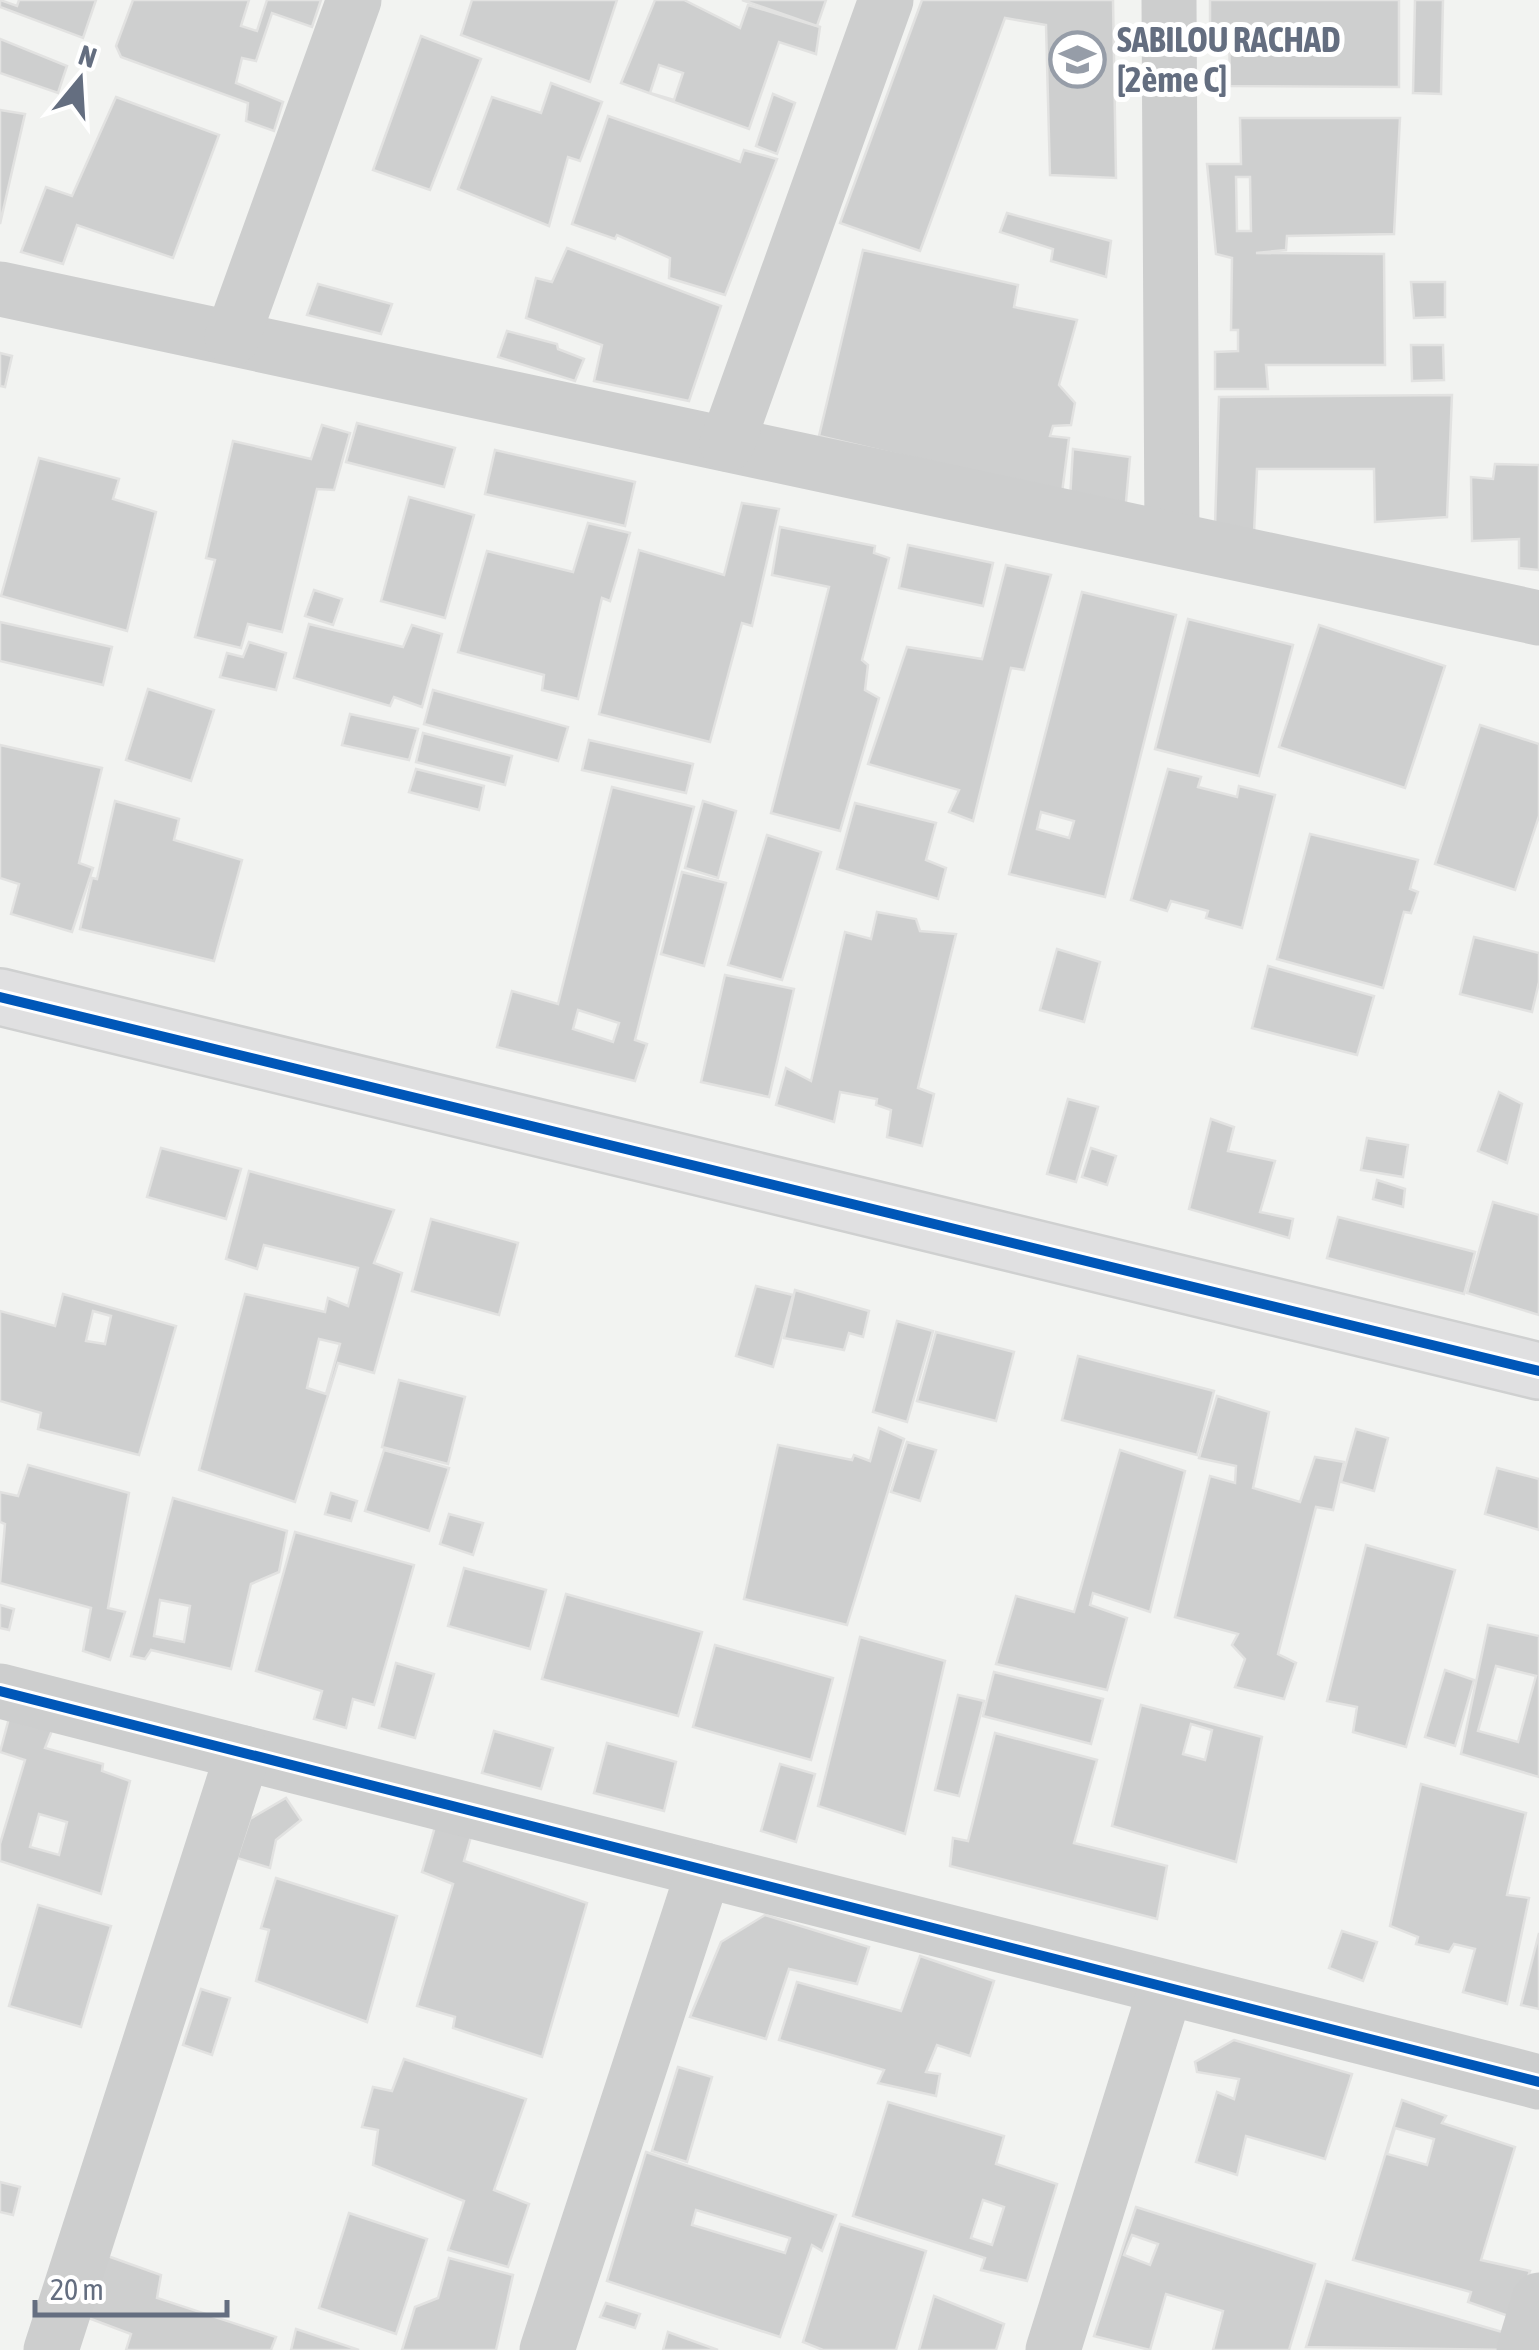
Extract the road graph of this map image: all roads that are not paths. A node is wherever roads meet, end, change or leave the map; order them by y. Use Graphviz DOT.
graph roads {
  1 [pos="354,0"];
  2 [pos="886,0"];
  3 [pos="1169,0"];
  4 [pos="0,289"];
  5 [pos="232,338"];
  6 [pos="727,444"];
  7 [pos="1172,539"];
  8 [pos="1539,618"];
  9 [pos="0,997"];
  10 [pos="1539,1372"];
  11 [pos="0,1691"];
  12 [pos="244,1753"];
  13 [pos="704,1870"];
  14 [pos="1166,1988"];
  15 [pos="1539,2082"];
  16 [pos="1539,2300"];
  17 [pos="51,2350"];
  18 [pos="546,2350"];
  19 [pos="1053,2350"];
  20 [pos="1524,2350"];
  1 -- 5 [label="street"];
  2 -- 6 [label="street"];
  3 -- 7 [label="street"];
  4 -- 5 [label="street"];
  5 -- 6 [label="street"];
  6 -- 7 [label="street"];
  7 -- 8 [label="street"];
  9 -- 10 [label="street"];
  11 -- 12 [label="street"];
  12 -- 13 [label="street"];
  12 -- 17 [label="street"];
  13 -- 14 [label="street"];
  13 -- 18 [label="street"];
  14 -- 15 [label="street"];
  14 -- 19 [label="street"];
  16 -- 20 [label="street"];
}
